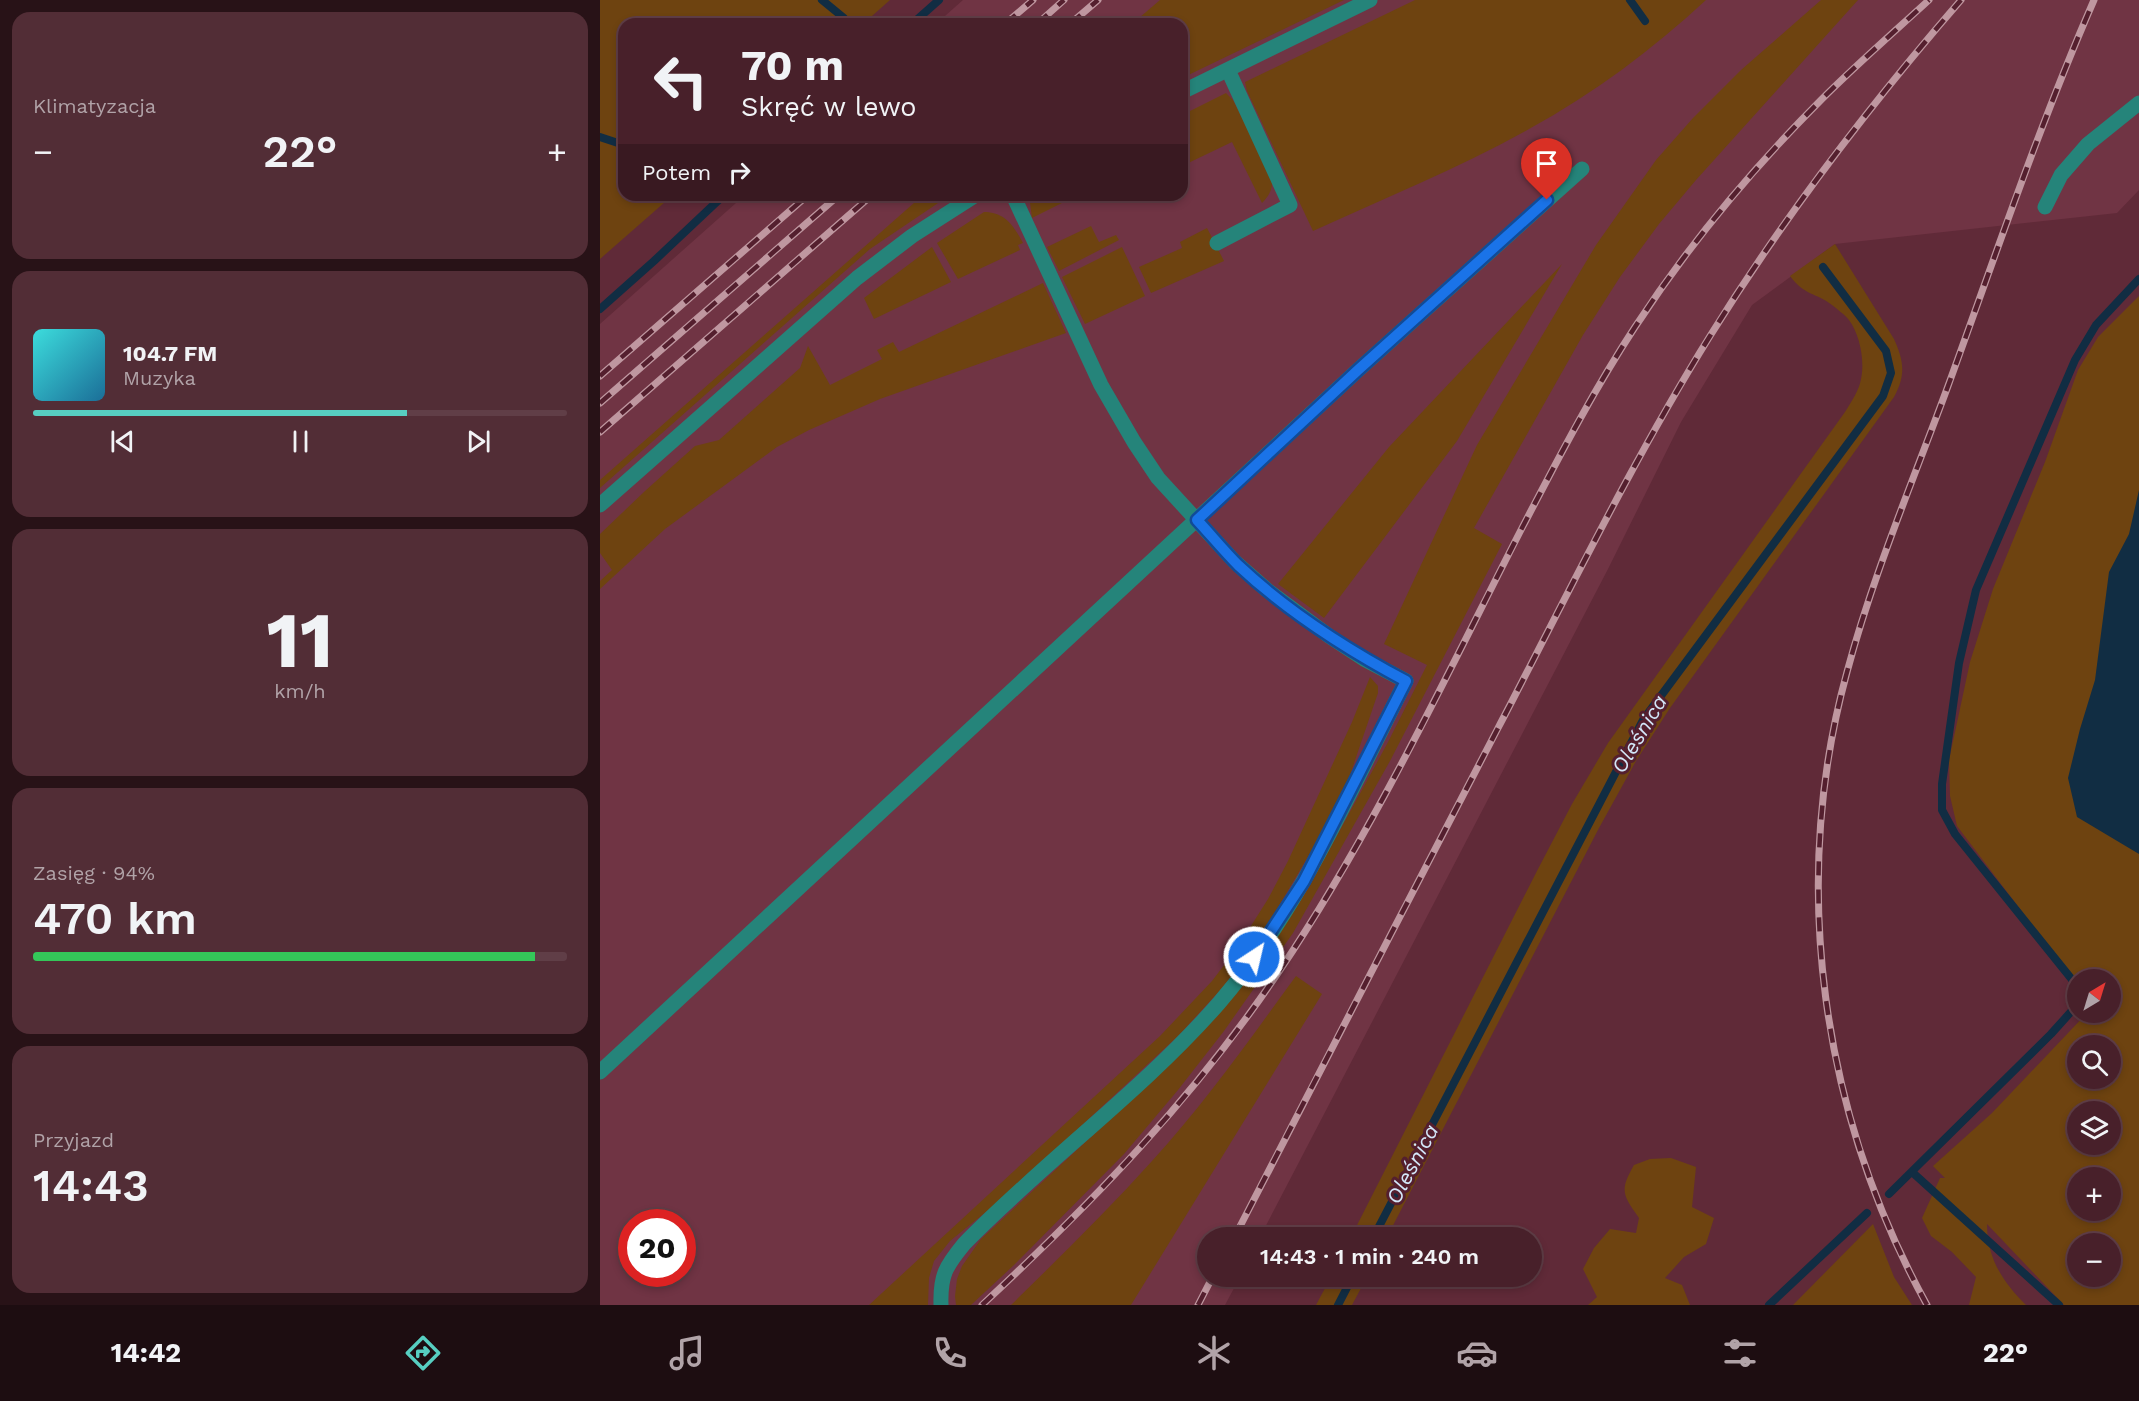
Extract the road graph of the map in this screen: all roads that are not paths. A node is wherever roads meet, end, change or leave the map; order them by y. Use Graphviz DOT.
graph roads {
  1 [pos="1370,0"];
  2 [pos="1228,70"];
  3 [pos="1188,89"];
  4 [pos="2139,103"];
  5 [pos="1582,169"];
  6 [pos="967,201"];
  7 [pos="1016,201"];
  8 [pos="2045,207"];
  9 [pos="1218,243"];
  10 [pos="600,505"];
  11 [pos="1197,520"];
  12 [pos="600,1072"];
  13 [pos="941,1305"];
  1 -- 2 [label="lane"];
  2 -- 3 [label="lane"];
  2 -- 9 [label="lane"];
  4 -- 8 [label="lane"];
  5 -- 11 [label="lane"];
  6 -- 10 [label="lane"];
  7 -- 11 [label="lane"];
  11 -- 12 [label="lane"];
  11 -- 13 [label="lane"];
}
